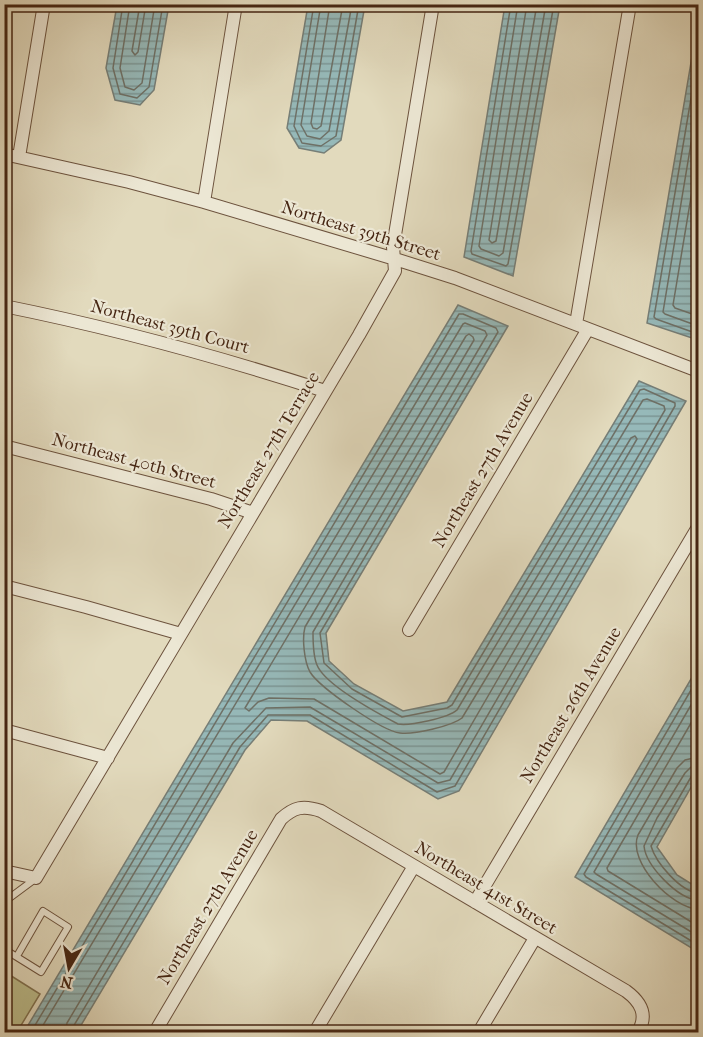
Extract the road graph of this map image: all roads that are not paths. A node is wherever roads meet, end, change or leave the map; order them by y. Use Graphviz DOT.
graph roads {
  1 [pos="44,4"];
  2 [pos="236,4"];
  3 [pos="433,4"];
  4 [pos="630,4"];
  5 [pos="4,154"];
  6 [pos="19,157"];
  7 [pos="204,202"];
  8 [pos="395,259"];
  9 [pos="4,306"];
  10 [pos="576,324"];
  11 [pos="588,329"];
  12 [pos="699,371"];
  13 [pos="325,391"];
  14 [pos="4,446"];
  15 [pos="253,513"];
  16 [pos="699,527"];
  17 [pos="4,586"];
  18 [pos="409,630"];
  19 [pos="181,634"];
  20 [pos="4,730"];
  21 [pos="108,758"];
  22 [pos="300,807"];
  23 [pos="414,866"];
  24 [pos="4,871"];
  25 [pos="36,878"];
  26 [pos="4,902"];
  27 [pos="475,902"];
  28 [pos="535,938"];
  29 [pos="4,949"];
  30 [pos="17,956"];
  31 [pos="155,1032"];
  32 [pos="315,1032"];
  33 [pos="479,1032"];
  34 [pos="638,1032"];
  1 -- 6 [label="street"];
  2 -- 7 [label="street"];
  3 -- 8 [label="street, Northeast 27th Terrace"];
  4 -- 10 [label="street"];
  5 -- 6 [label="street, Northeast 39th Street"];
  6 -- 7 [label="street, Northeast 39th Street"];
  7 -- 8 [label="street, Northeast 39th Street"];
  8 -- 10 [label="street, Northeast 39th Street"];
  8 -- 13 [label="street, Northeast 27th Terrace"];
  9 -- 13 [label="street, Northeast 39th Court"];
  10 -- 11 [label="street, Northeast 39th Street"];
  11 -- 12 [label="street, Northeast 39th Street"];
  11 -- 18 [label="street, Northeast 27th Avenue"];
  13 -- 15 [label="street, Northeast 27th Terrace"];
  14 -- 15 [label="street, Northeast 40th Street"];
  15 -- 19 [label="street, Northeast 27th Terrace"];
  16 -- 27 [label="street, Northeast 26th Avenue"];
  17 -- 19 [label="street"];
  19 -- 21 [label="street, Northeast 27th Terrace"];
  20 -- 21 [label="street"];
  21 -- 25 [label="street, Northeast 27th Terrace"];
  22 -- 23 [label="street, Northeast 41st Street"];
  22 -- 31 [label="street, Northeast 27th Avenue"];
  23 -- 27 [label="street, Northeast 41st Street"];
  23 -- 32 [label="street"];
  24 -- 25 [label="street"];
  25 -- 26 [label="lane"];
  27 -- 28 [label="street, Northeast 41st Street"];
  28 -- 33 [label="street"];
  28 -- 34 [label="street, Northeast 41st Street"];
  29 -- 30 [label="lane"];
  30 -- 30 [label="lane"];
}
